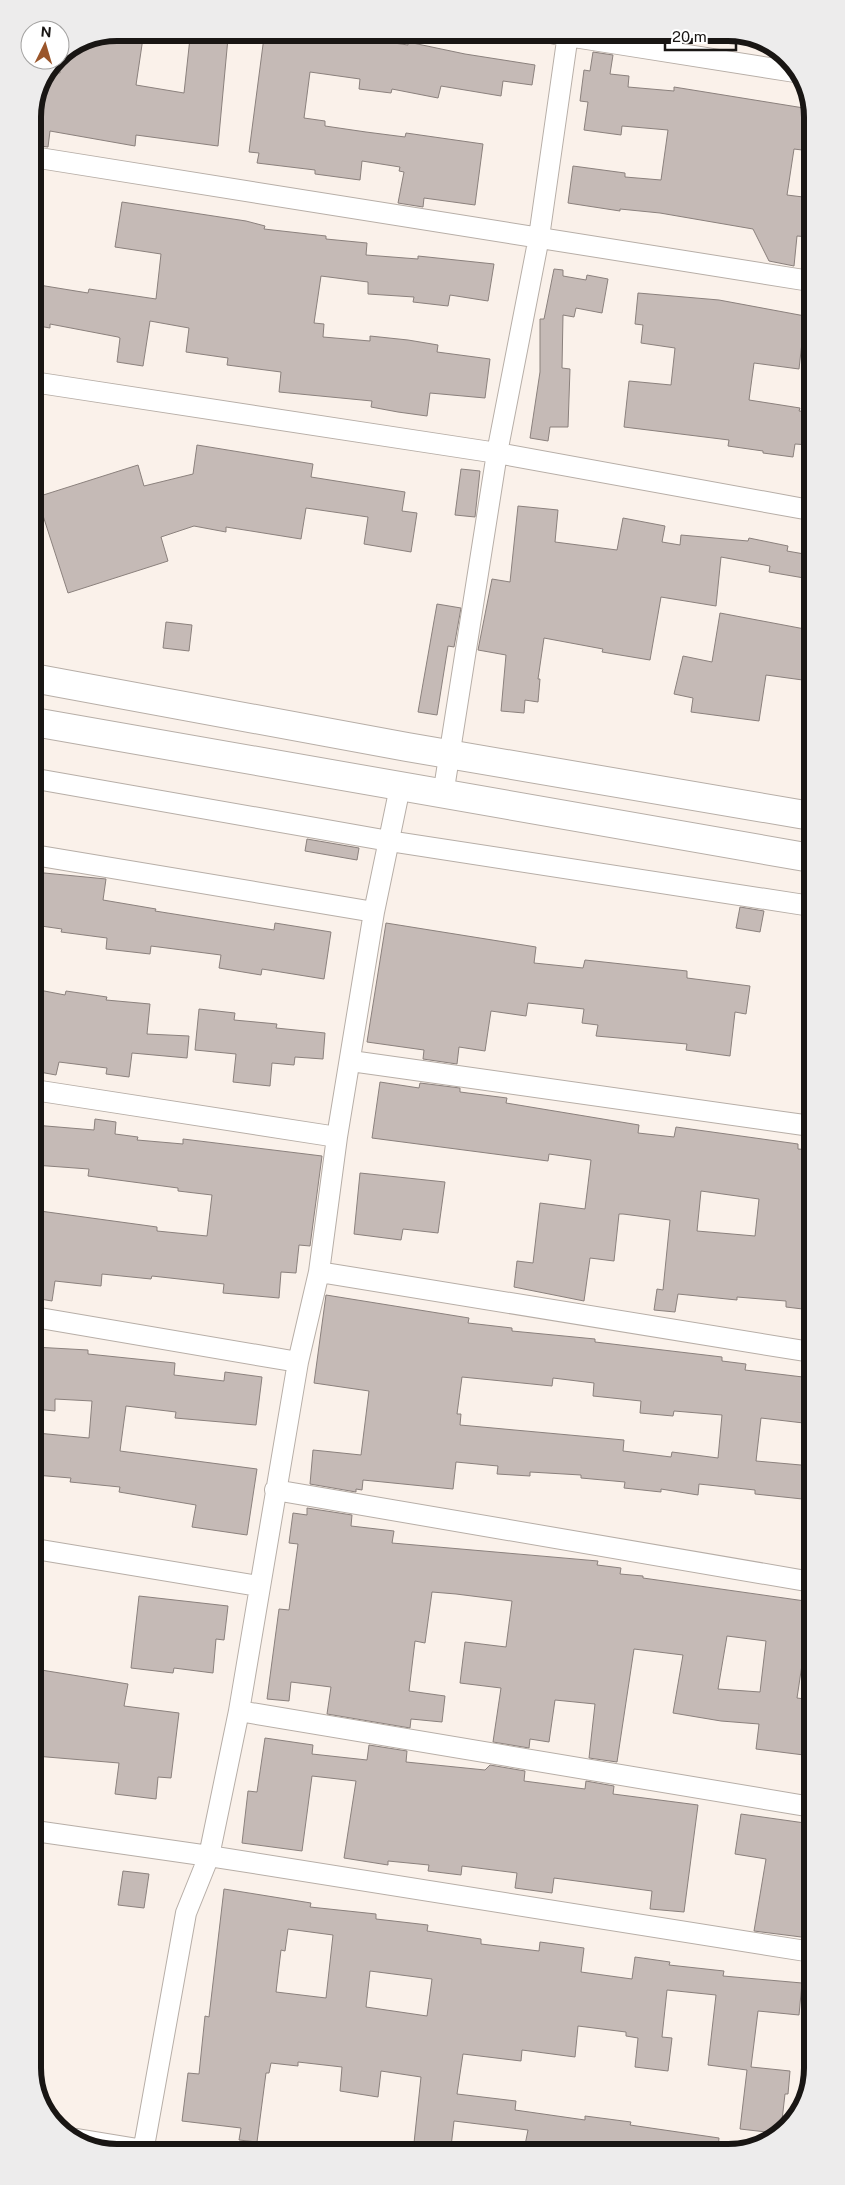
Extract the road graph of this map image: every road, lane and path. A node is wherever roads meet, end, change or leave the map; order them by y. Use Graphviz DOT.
graph roads {
  1 [pos="563,41"];
  2 [pos="601,41"];
  3 [pos="788,71"];
  4 [pos="41,158"];
  5 [pos="539,237"];
  6 [pos="804,280"];
  7 [pos="41,383"];
  8 [pos="497,453"];
  9 [pos="804,509"];
  10 [pos="41,679"];
  11 [pos="41,723"];
  12 [pos="448,754"];
  13 [pos="42,780"];
  14 [pos="400,787"];
  15 [pos="443,795"];
  16 [pos="804,815"];
  17 [pos="389,841"];
  18 [pos="41,856"];
  19 [pos="804,857"];
  20 [pos="804,905"];
  21 [pos="374,912"];
  22 [pos="351,1061"];
  23 [pos="41,1091"];
  24 [pos="804,1125"];
  25 [pos="337,1137"];
  26 [pos="319,1272"];
  27 [pos="41,1318"];
  28 [pos="804,1351"];
  29 [pos="298,1362"];
  30 [pos="275,1490"];
  31 [pos="41,1549"];
  32 [pos="804,1581"];
  33 [pos="258,1586"];
  34 [pos="239,1710"];
  35 [pos="804,1806"];
  36 [pos="41,1832"];
  37 [pos="209,1856"];
  38 [pos="804,1951"];
  39 [pos="148,2144"];
  1 -- 5 [label="street"];
  2 -- 3 [label="street"];
  4 -- 5 [label="street"];
  5 -- 6 [label="street"];
  5 -- 8 [label="street"];
  7 -- 8 [label="street"];
  8 -- 9 [label="street"];
  8 -- 12 [label="street"];
  10 -- 12 [label="main road"];
  11 -- 14 [label="main road"];
  12 -- 15 [label="street"];
  12 -- 16 [label="main road"];
  13 -- 17 [label="street"];
  14 -- 15 [label="main road"];
  14 -- 17 [label="street"];
  15 -- 19 [label="main road"];
  17 -- 20 [label="street"];
  17 -- 21 [label="street"];
  18 -- 21 [label="street"];
  21 -- 22 [label="street"];
  22 -- 24 [label="street"];
  22 -- 25 [label="street"];
  23 -- 25 [label="street"];
  25 -- 26 [label="street"];
  26 -- 28 [label="street"];
  26 -- 29 [label="street"];
  27 -- 29 [label="street"];
  29 -- 30 [label="street"];
  30 -- 32 [label="street"];
  30 -- 33 [label="street"];
  31 -- 33 [label="street"];
  33 -- 34 [label="street"];
  34 -- 35 [label="street"];
  34 -- 37 [label="street"];
  36 -- 37 [label="street"];
  37 -- 38 [label="street"];
  37 -- 39 [label="street"];
}
